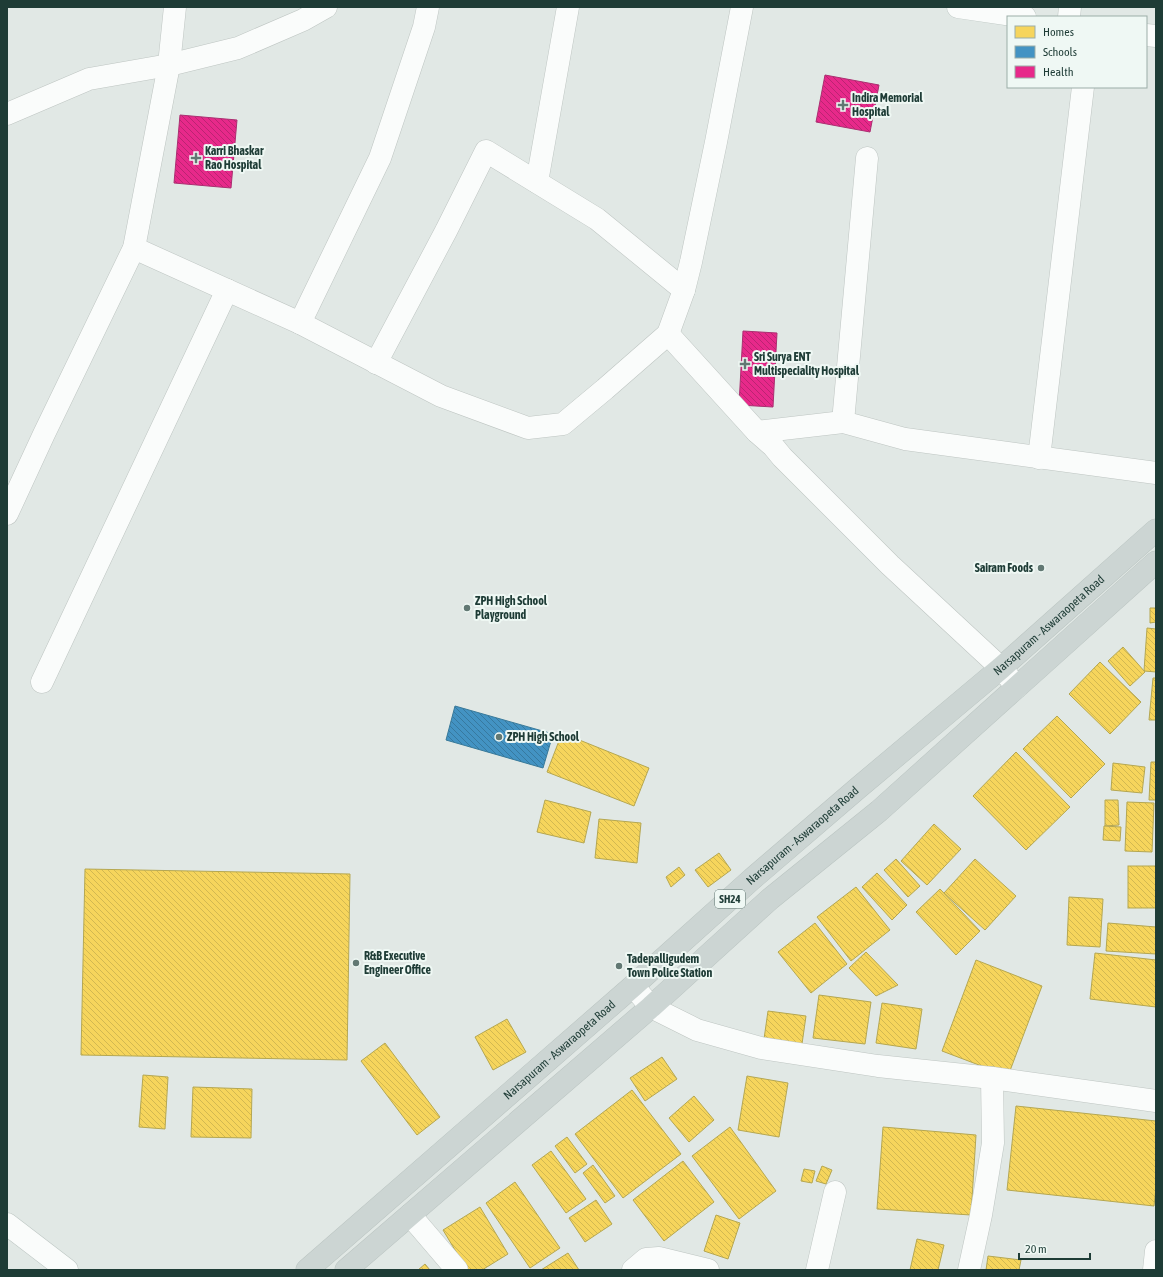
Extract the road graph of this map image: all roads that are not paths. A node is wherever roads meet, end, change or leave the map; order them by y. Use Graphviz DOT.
graph roads {
  1 [pos="175,7"];
  2 [pos="326,7"];
  3 [pos="428,7"];
  4 [pos="568,7"];
  5 [pos="742,7"];
  6 [pos="958,7"];
  7 [pos="1018,16"];
  8 [pos="169,65"];
  9 [pos="1083,88"];
  10 [pos="7,114"];
  11 [pos="867,158"];
  12 [pos="537,182"];
  13 [pos="134,248"];
  14 [pos="227,290"];
  15 [pos="684,290"];
  16 [pos="300,323"];
  17 [pos="668,334"];
  18 [pos="376,363"];
  19 [pos="843,422"];
  20 [pos="757,432"];
  21 [pos="1039,458"];
  22 [pos="1156,473"];
  23 [pos="7,514"];
  24 [pos="1156,530"];
  25 [pos="1156,562"];
  26 [pos="1001,668"];
  27 [pos="42,682"];
  28 [pos="1017,687"];
  29 [pos="633,986"];
  30 [pos="651,1007"];
  31 [pos="992,1078"];
  32 [pos="1156,1101"];
  33 [pos="835,1192"];
  34 [pos="410,1214"];
  35 [pos="7,1224"];
  36 [pos="1156,1251"];
  37 [pos="67,1270"];
  38 [pos="307,1270"];
  39 [pos="346,1270"];
  40 [pos="457,1270"];
  41 [pos="633,1270"];
  42 [pos="708,1270"];
  43 [pos="817,1270"];
  44 [pos="969,1270"];
  45 [pos="1154,1270"];
  1 -- 8 [label="street"];
  2 -- 8 [label="street"];
  3 -- 16 [label="street"];
  4 -- 12 [label="street"];
  5 -- 15 [label="street"];
  6 -- 7 [label="street"];
  8 -- 10 [label="street"];
  8 -- 13 [label="street"];
  9 -- 21 [label="street"];
  11 -- 19 [label="street"];
  12 -- 15 [label="street"];
  12 -- 18 [label="street"];
  13 -- 14 [label="street"];
  13 -- 23 [label="street"];
  14 -- 16 [label="street"];
  14 -- 27 [label="street"];
  15 -- 17 [label="street"];
  16 -- 18 [label="street"];
  17 -- 18 [label="street"];
  17 -- 20 [label="street"];
  19 -- 20 [label="street"];
  19 -- 21 [label="street"];
  20 -- 26 [label="street"];
  21 -- 22 [label="street"];
  24 -- 26 [label="main road, Narsapuram - Aswaraopeta Road / SH24"];
  25 -- 28 [label="main road, Narsapuram - Aswaraopeta Road / SH24"];
  26 -- 28 [label="street"];
  26 -- 29 [label="main road, Narsapuram - Aswaraopeta Road / SH24"];
  28 -- 30 [label="main road, Narsapuram - Aswaraopeta Road / SH24"];
  29 -- 30 [label="street"];
  29 -- 38 [label="main road, Narsapuram - Aswaraopeta Road / SH24"];
  30 -- 31 [label="street"];
  30 -- 34 [label="main road, Narsapuram - Aswaraopeta Road / SH24"];
  31 -- 32 [label="street"];
  31 -- 44 [label="street"];
  33 -- 43 [label="street"];
  34 -- 39 [label="main road, Narsapuram - Aswaraopeta Road / SH24"];
  34 -- 40 [label="street"];
  35 -- 37 [label="street"];
  36 -- 45 [label="street"];
  41 -- 42 [label="street"];
}
